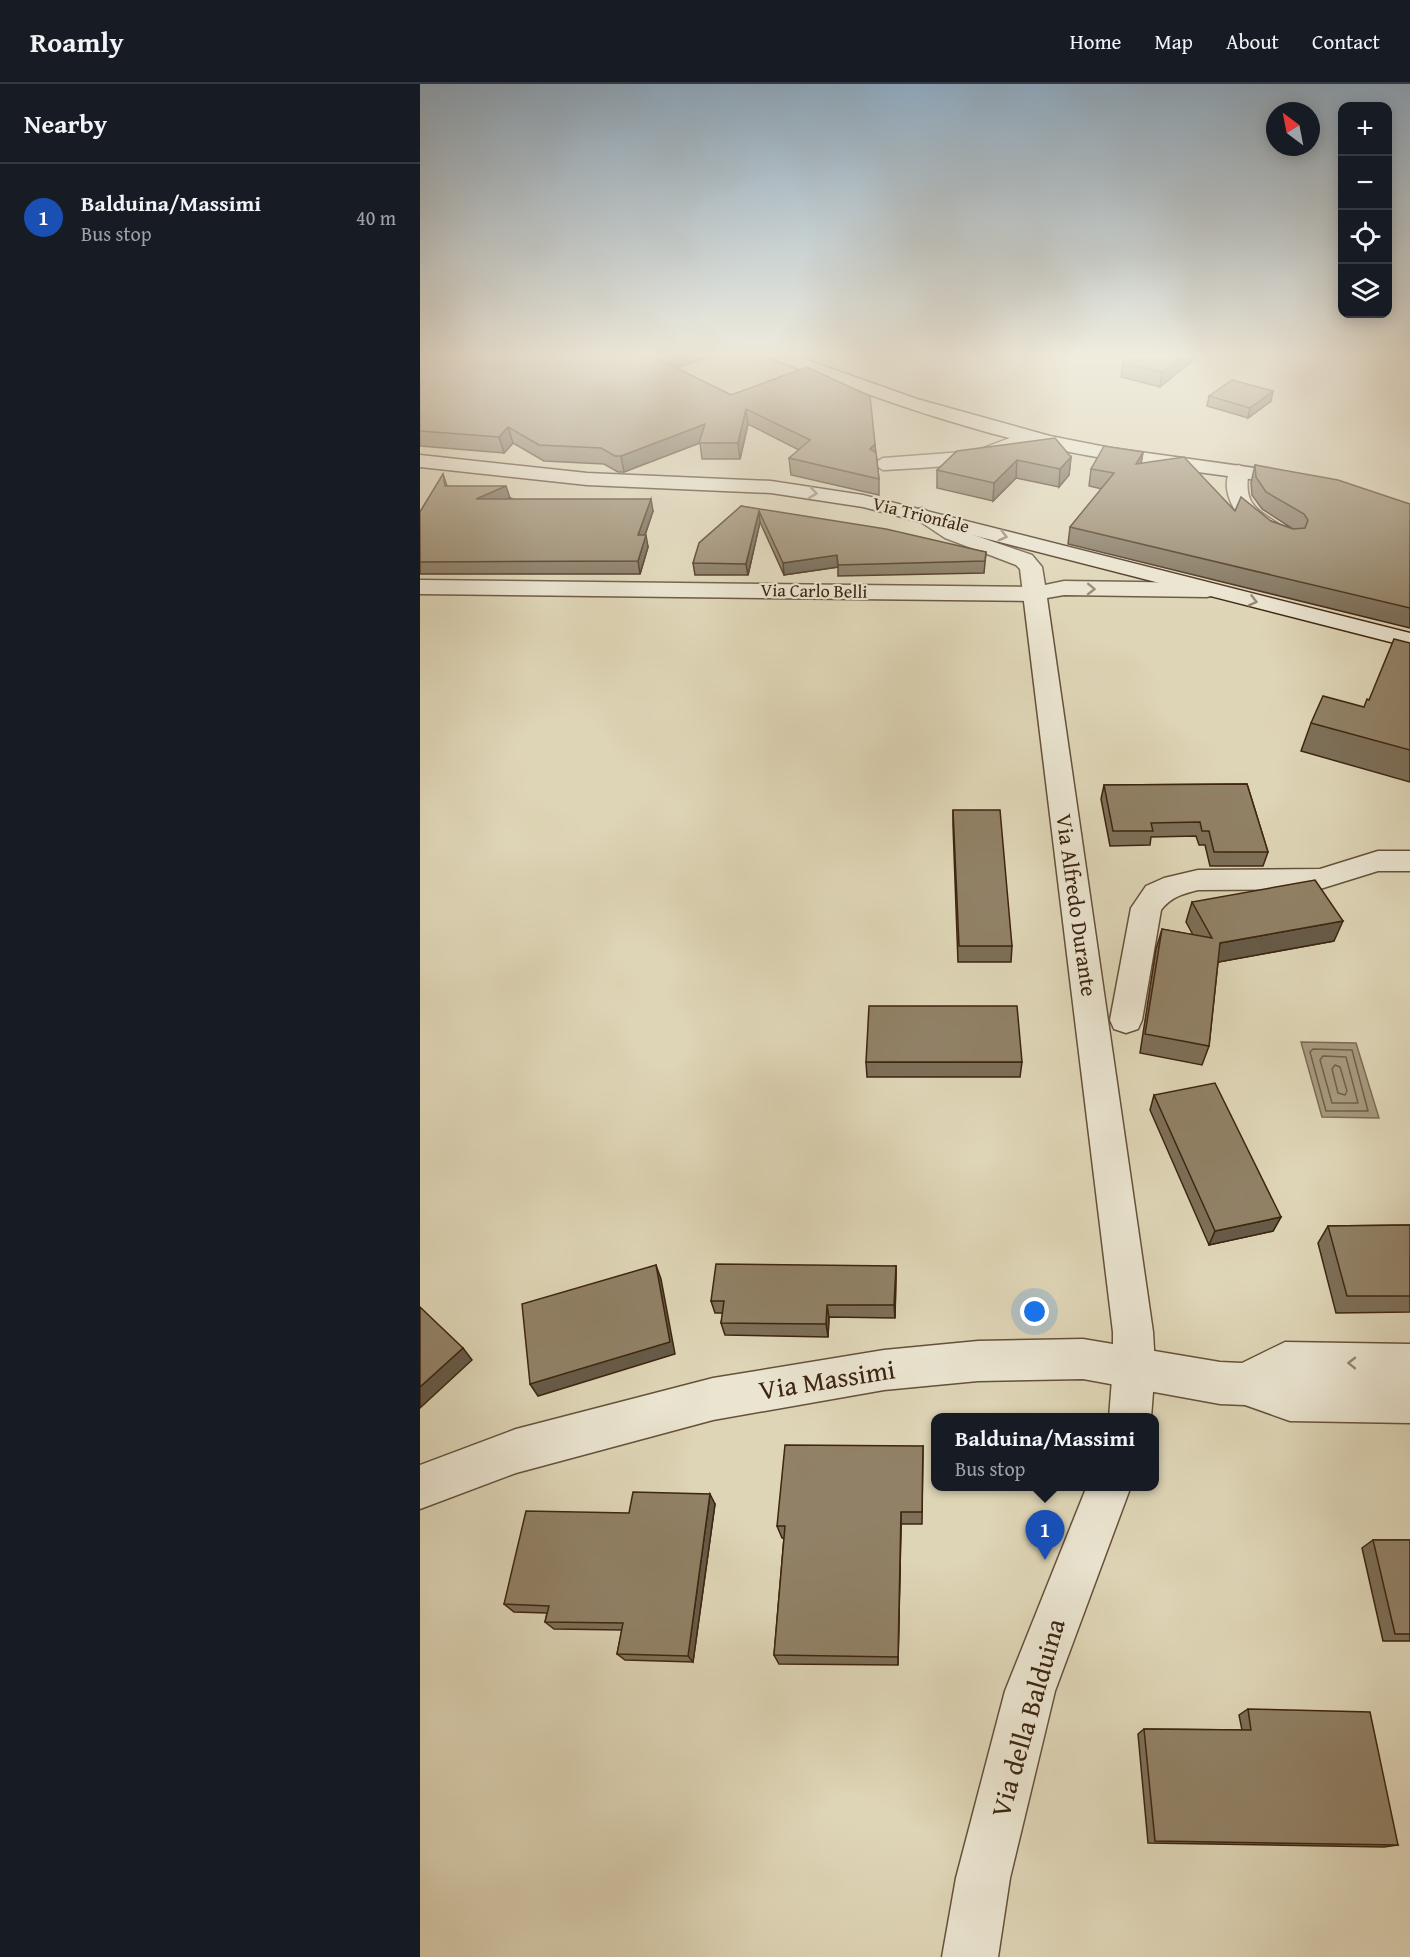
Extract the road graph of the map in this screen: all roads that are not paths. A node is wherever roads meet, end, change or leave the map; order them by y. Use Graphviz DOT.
graph roads {
  1 [pos="1021,441"];
  2 [pos="1051,441"];
  3 [pos="420,461"];
  4 [pos="883,464"];
  5 [pos="1239,471"];
  6 [pos="1314,483"];
  7 [pos="922,514"];
  8 [pos="1290,539"];
  9 [pos="420,587"];
  10 [pos="1207,590"];
  11 [pos="1033,594"];
  12 [pos="1410,640"];
  13 [pos="1410,861"];
  14 [pos="1126,1020"];
  15 [pos="1410,1364"];
  16 [pos="1134,1366"];
  17 [pos="1245,1384"];
  18 [pos="1410,1402"];
  19 [pos="1130,1413"];
  20 [pos="420,1487"];
  21 [pos="1107,1491"];
  22 [pos="970,1957"];
  1 -- 4 [label="street"];
  2 -- 5 [label="street"];
  3 -- 7 [label="street, Via Trionfale, one-way"];
  5 -- 6 [label="street"];
  5 -- 8 [label="street"];
  7 -- 10 [label="street, Via Trionfale, one-way"];
  7 -- 11 [label="street, Via Alfredo Durante"];
  9 -- 11 [label="street, Via Carlo Belli"];
  11 -- 10 [label="street, Via Carlo Belli, one-way"];
  10 -- 12 [label="street, Via Trionfale, one-way"];
  11 -- 16 [label="street, Via Alfredo Durante"];
  13 -- 14 [label="street"];
  15 -- 17 [label="street, one-way"];
  16 -- 17 [label="street, Via Massimi"];
  16 -- 19 [label="street"];
  16 -- 20 [label="street, Via Massimi"];
  17 -- 18 [label="street, Via Massimi"];
  21 -- 22 [label="street, Via della Balduina"];
}
